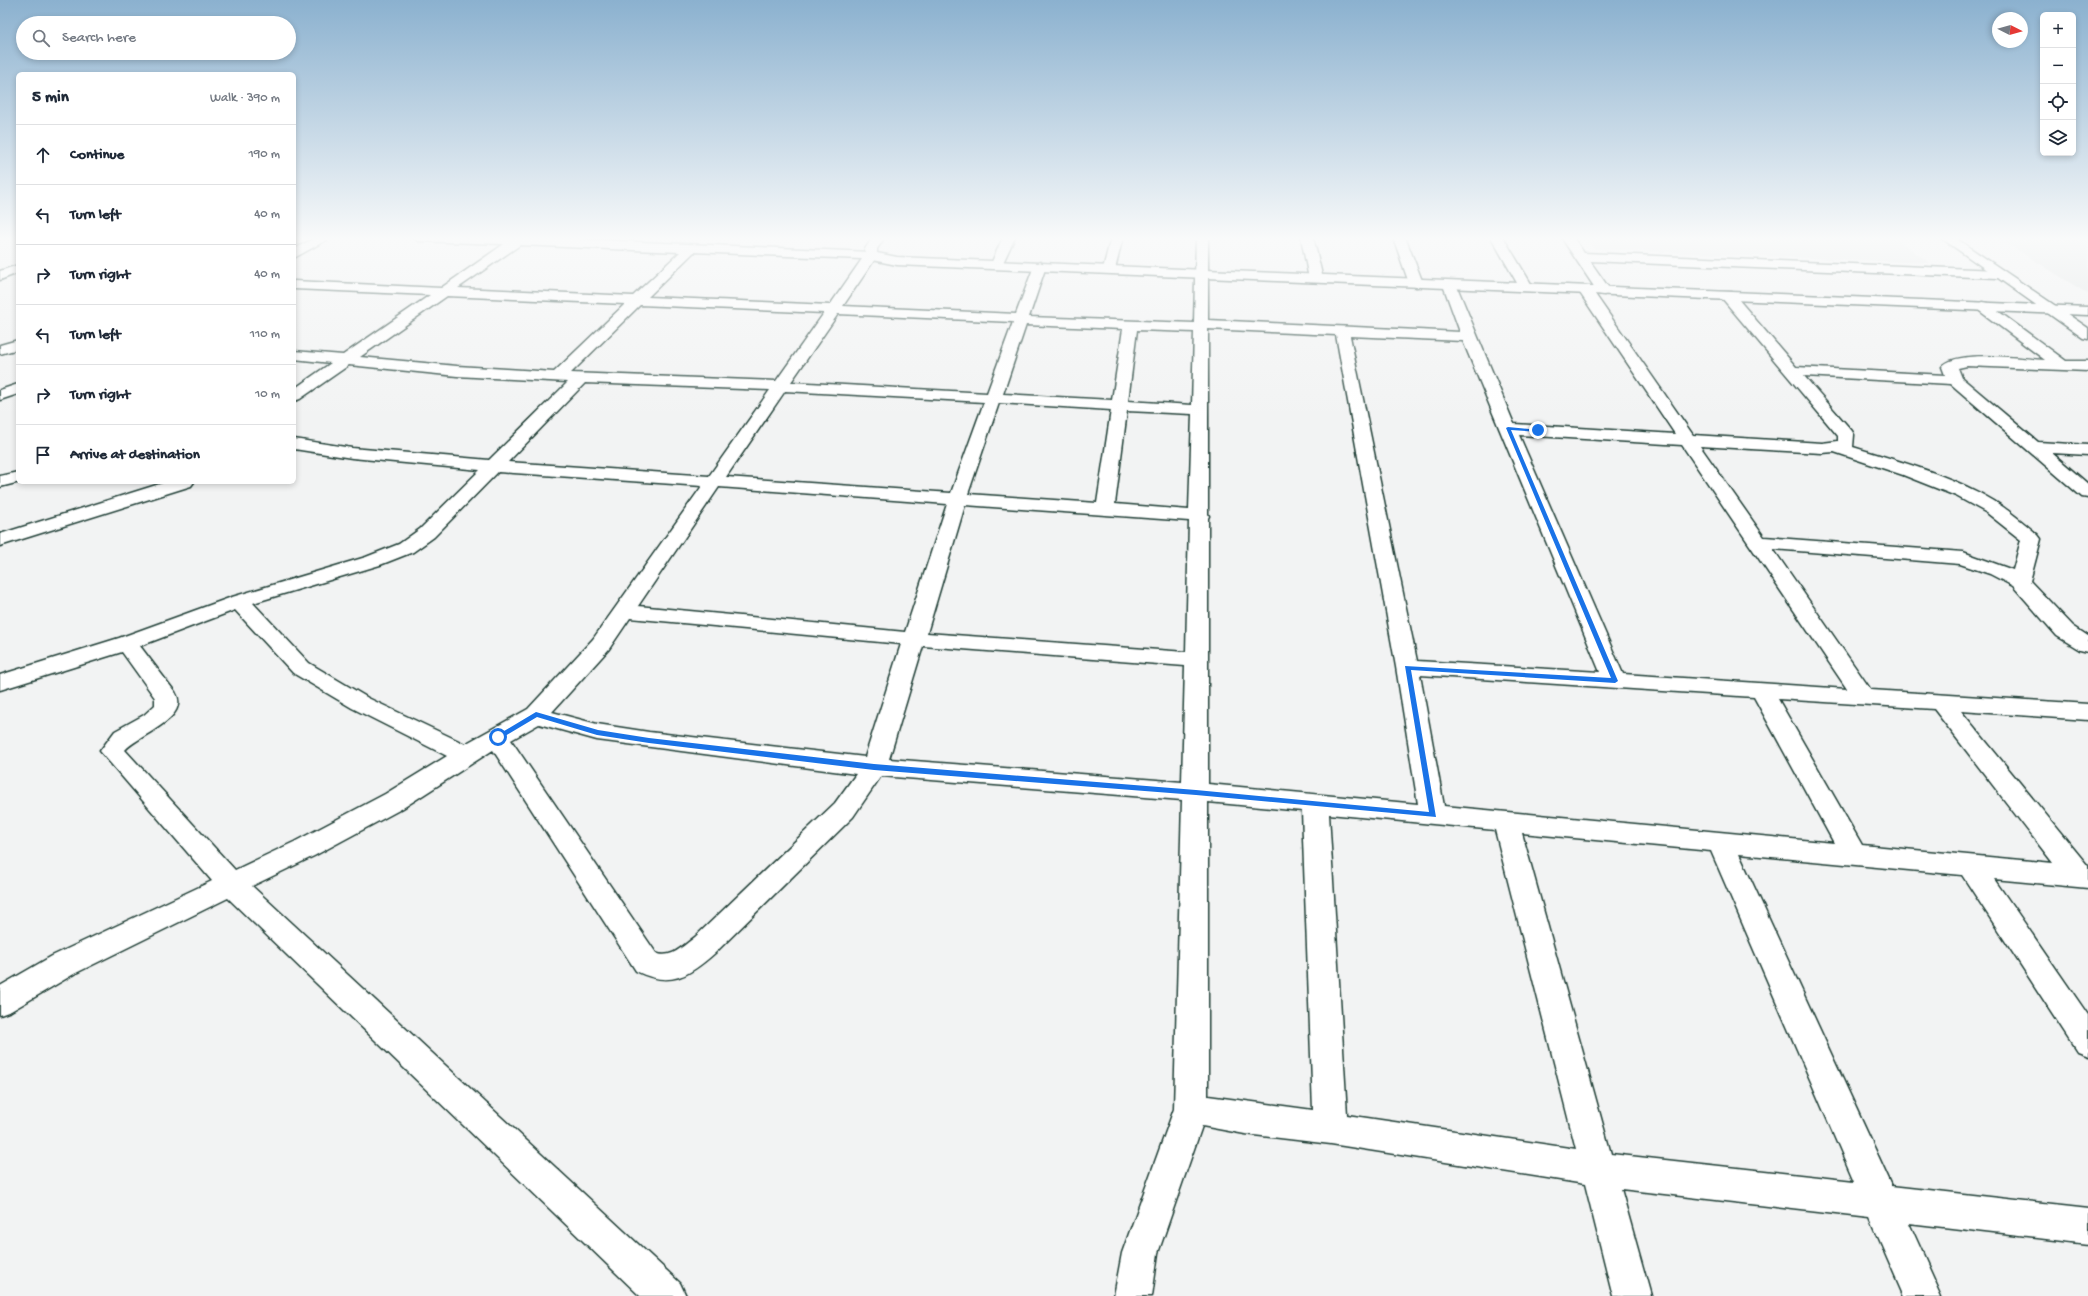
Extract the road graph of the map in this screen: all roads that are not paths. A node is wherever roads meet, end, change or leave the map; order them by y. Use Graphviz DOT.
graph roads {
  1 [pos="437,297"];
  2 [pos="569,297"];
  3 [pos="642,297"];
  4 [pos="842,297"];
  5 [pos="1029,297"];
  6 [pos="1202,297"];
  7 [pos="1455,297"];
  8 [pos="1590,297"];
  9 [pos="1729,297"];
  10 [pos="1784,297"];
  11 [pos="2032,297"];
  12 [pos="639,300"];
  13 [pos="1982,306"];
  14 [pos="2049,309"];
  15 [pos="834,310"];
  16 [pos="2088,311"];
  17 [pos="1021,320"];
  18 [pos="1131,325"];
  19 [pos="1201,326"];
  20 [pos="1342,331"];
  21 [pos="2088,335"];
  22 [pos="1469,337"];
  23 [pos="16,345"];
  24 [pos="0,350"];
  25 [pos="296,355"];
  26 [pos="348,359"];
  27 [pos="2062,365"];
  28 [pos="2088,366"];
  29 [pos="1792,371"];
  30 [pos="558,377"];
  31 [pos="581,378"];
  32 [pos="1955,380"];
  33 [pos="779,386"];
  34 [pos="16,390"];
  35 [pos="0,395"];
  36 [pos="296,395"];
  37 [pos="995,397"];
  38 [pos="1120,404"];
  39 [pos="1201,410"];
  40 [pos="1508,428"];
  41 [pos="1686,439"];
  42 [pos="296,444"];
  43 [pos="1837,447"];
  44 [pos="2034,447"];
  45 [pos="2088,450"];
  46 [pos="493,466"];
  47 [pos="16,478"];
  48 [pos="714,481"];
  49 [pos="0,482"];
  50 [pos="179,484"];
  51 [pos="2088,493"];
  52 [pos="958,498"];
  53 [pos="1105,509"];
  54 [pos="1200,516"];
  55 [pos="0,540"];
  56 [pos="1757,542"];
  57 [pos="2020,582"];
  58 [pos="239,601"];
  59 [pos="625,611"];
  60 [pos="913,639"];
  61 [pos="127,643"];
  62 [pos="2088,645"];
  63 [pos="1198,660"];
  64 [pos="1407,667"];
  65 [pos="1615,681"];
  66 [pos="0,682"];
  67 [pos="1761,690"];
  68 [pos="1864,697"];
  69 [pos="1941,702"];
  70 [pos="2088,712"];
  71 [pos="536,715"];
  72 [pos="498,737"];
  73 [pos="466,755"];
  74 [pos="874,767"];
  75 [pos="1196,792"];
  76 [pos="1314,804"];
  77 [pos="1433,815"];
  78 [pos="1506,822"];
  79 [pos="1720,842"];
  80 [pos="1854,855"];
  81 [pos="1971,867"];
  82 [pos="2083,877"];
  83 [pos="232,884"];
  84 [pos="0,1002"];
  85 [pos="2088,1042"];
  86 [pos="1192,1109"];
  87 [pos="1332,1128"];
  88 [pos="1598,1169"];
  89 [pos="1881,1201"];
  90 [pos="2088,1226"];
  91 [pos="667,1296"];
  92 [pos="1133,1296"];
  93 [pos="1632,1296"];
  94 [pos="1923,1296"];
  1 -- 26 [label="main road"];
  2 -- 12 [label="main road"];
  3 -- 12 [label="main road"];
  4 -- 15 [label="main road"];
  5 -- 17 [label="main road"];
  6 -- 19 [label="main road"];
  7 -- 22 [label="main road"];
  8 -- 41 [label="main road"];
  9 -- 29 [label="main road"];
  10 -- 13 [label="main road"];
  11 -- 14 [label="main road"];
  12 -- 15 [label="main road"];
  12 -- 30 [label="main road"];
  13 -- 14 [label="main road"];
  13 -- 27 [label="main road"];
  14 -- 16 [label="main road"];
  14 -- 21 [label="main road"];
  15 -- 17 [label="main road"];
  15 -- 33 [label="main road"];
  17 -- 18 [label="main road"];
  17 -- 37 [label="main road"];
  18 -- 19 [label="main road"];
  18 -- 38 [label="main road"];
  19 -- 20 [label="main road"];
  19 -- 39 [label="main road"];
  20 -- 22 [label="main road"];
  20 -- 64 [label="main road"];
  22 -- 40 [label="main road"];
  23 -- 24 [label="main road"];
  25 -- 26 [label="main road"];
  26 -- 30 [label="main road"];
  26 -- 36 [label="main road"];
  27 -- 28 [label="main road"];
  27 -- 32 [label="main road"];
  29 -- 32 [label="main road"];
  29 -- 43 [label="main road"];
  30 -- 31 [label="main road"];
  31 -- 33 [label="main road"];
  31 -- 46 [label="main road"];
  32 -- 44 [label="main road"];
  33 -- 37 [label="main road"];
  33 -- 48 [label="main road"];
  34 -- 35 [label="main road"];
  37 -- 38 [label="main road"];
  37 -- 52 [label="main road"];
  38 -- 39 [label="main road"];
  38 -- 53 [label="main road"];
  39 -- 54 [label="main road"];
  40 -- 41 [label="main road"];
  40 -- 65 [label="main road"];
  41 -- 43 [label="main road"];
  41 -- 56 [label="main road"];
  42 -- 46 [label="main road"];
  43 -- 57 [label="main road"];
  44 -- 45 [label="main road"];
  44 -- 51 [label="main road"];
  46 -- 48 [label="main road"];
  46 -- 58 [label="main road"];
  47 -- 49 [label="main road"];
  48 -- 52 [label="main road"];
  48 -- 59 [label="main road"];
  50 -- 55 [label="main road"];
  52 -- 53 [label="main road"];
  52 -- 60 [label="main road"];
  53 -- 54 [label="main road"];
  54 -- 63 [label="main road"];
  56 -- 57 [label="main road"];
  56 -- 68 [label="main road"];
  57 -- 62 [label="main road"];
  58 -- 61 [label="main road"];
  58 -- 73 [label="main road"];
  59 -- 60 [label="main road"];
  59 -- 71 [label="main road"];
  60 -- 63 [label="main road"];
  60 -- 74 [label="main road"];
  61 -- 66 [label="main road"];
  61 -- 83 [label="main road"];
  63 -- 75 [label="main road"];
  64 -- 65 [label="main road"];
  64 -- 77 [label="main road"];
  65 -- 67 [label="main road"];
  67 -- 68 [label="main road"];
  67 -- 80 [label="main road"];
  68 -- 69 [label="main road"];
  69 -- 70 [label="main road"];
  69 -- 82 [label="main road"];
  71 -- 72 [label="main road"];
  71 -- 74 [label="main road"];
  72 -- 73 [label="main road"];
  72 -- 74 [label="main road"];
  73 -- 83 [label="main road"];
  74 -- 75 [label="main road"];
  75 -- 76 [label="main road"];
  75 -- 86 [label="main road"];
  76 -- 77 [label="main road"];
  76 -- 87 [label="main road"];
  77 -- 78 [label="main road"];
  78 -- 79 [label="main road"];
  78 -- 88 [label="main road"];
  79 -- 80 [label="main road"];
  79 -- 89 [label="main road"];
  80 -- 81 [label="main road"];
  81 -- 82 [label="main road"];
  81 -- 85 [label="main road"];
  83 -- 84 [label="main road"];
  83 -- 91 [label="main road"];
  86 -- 87 [label="main road"];
  86 -- 92 [label="main road"];
  87 -- 88 [label="main road"];
  88 -- 89 [label="main road"];
  88 -- 93 [label="main road"];
  89 -- 90 [label="main road"];
  89 -- 94 [label="main road"];
}
